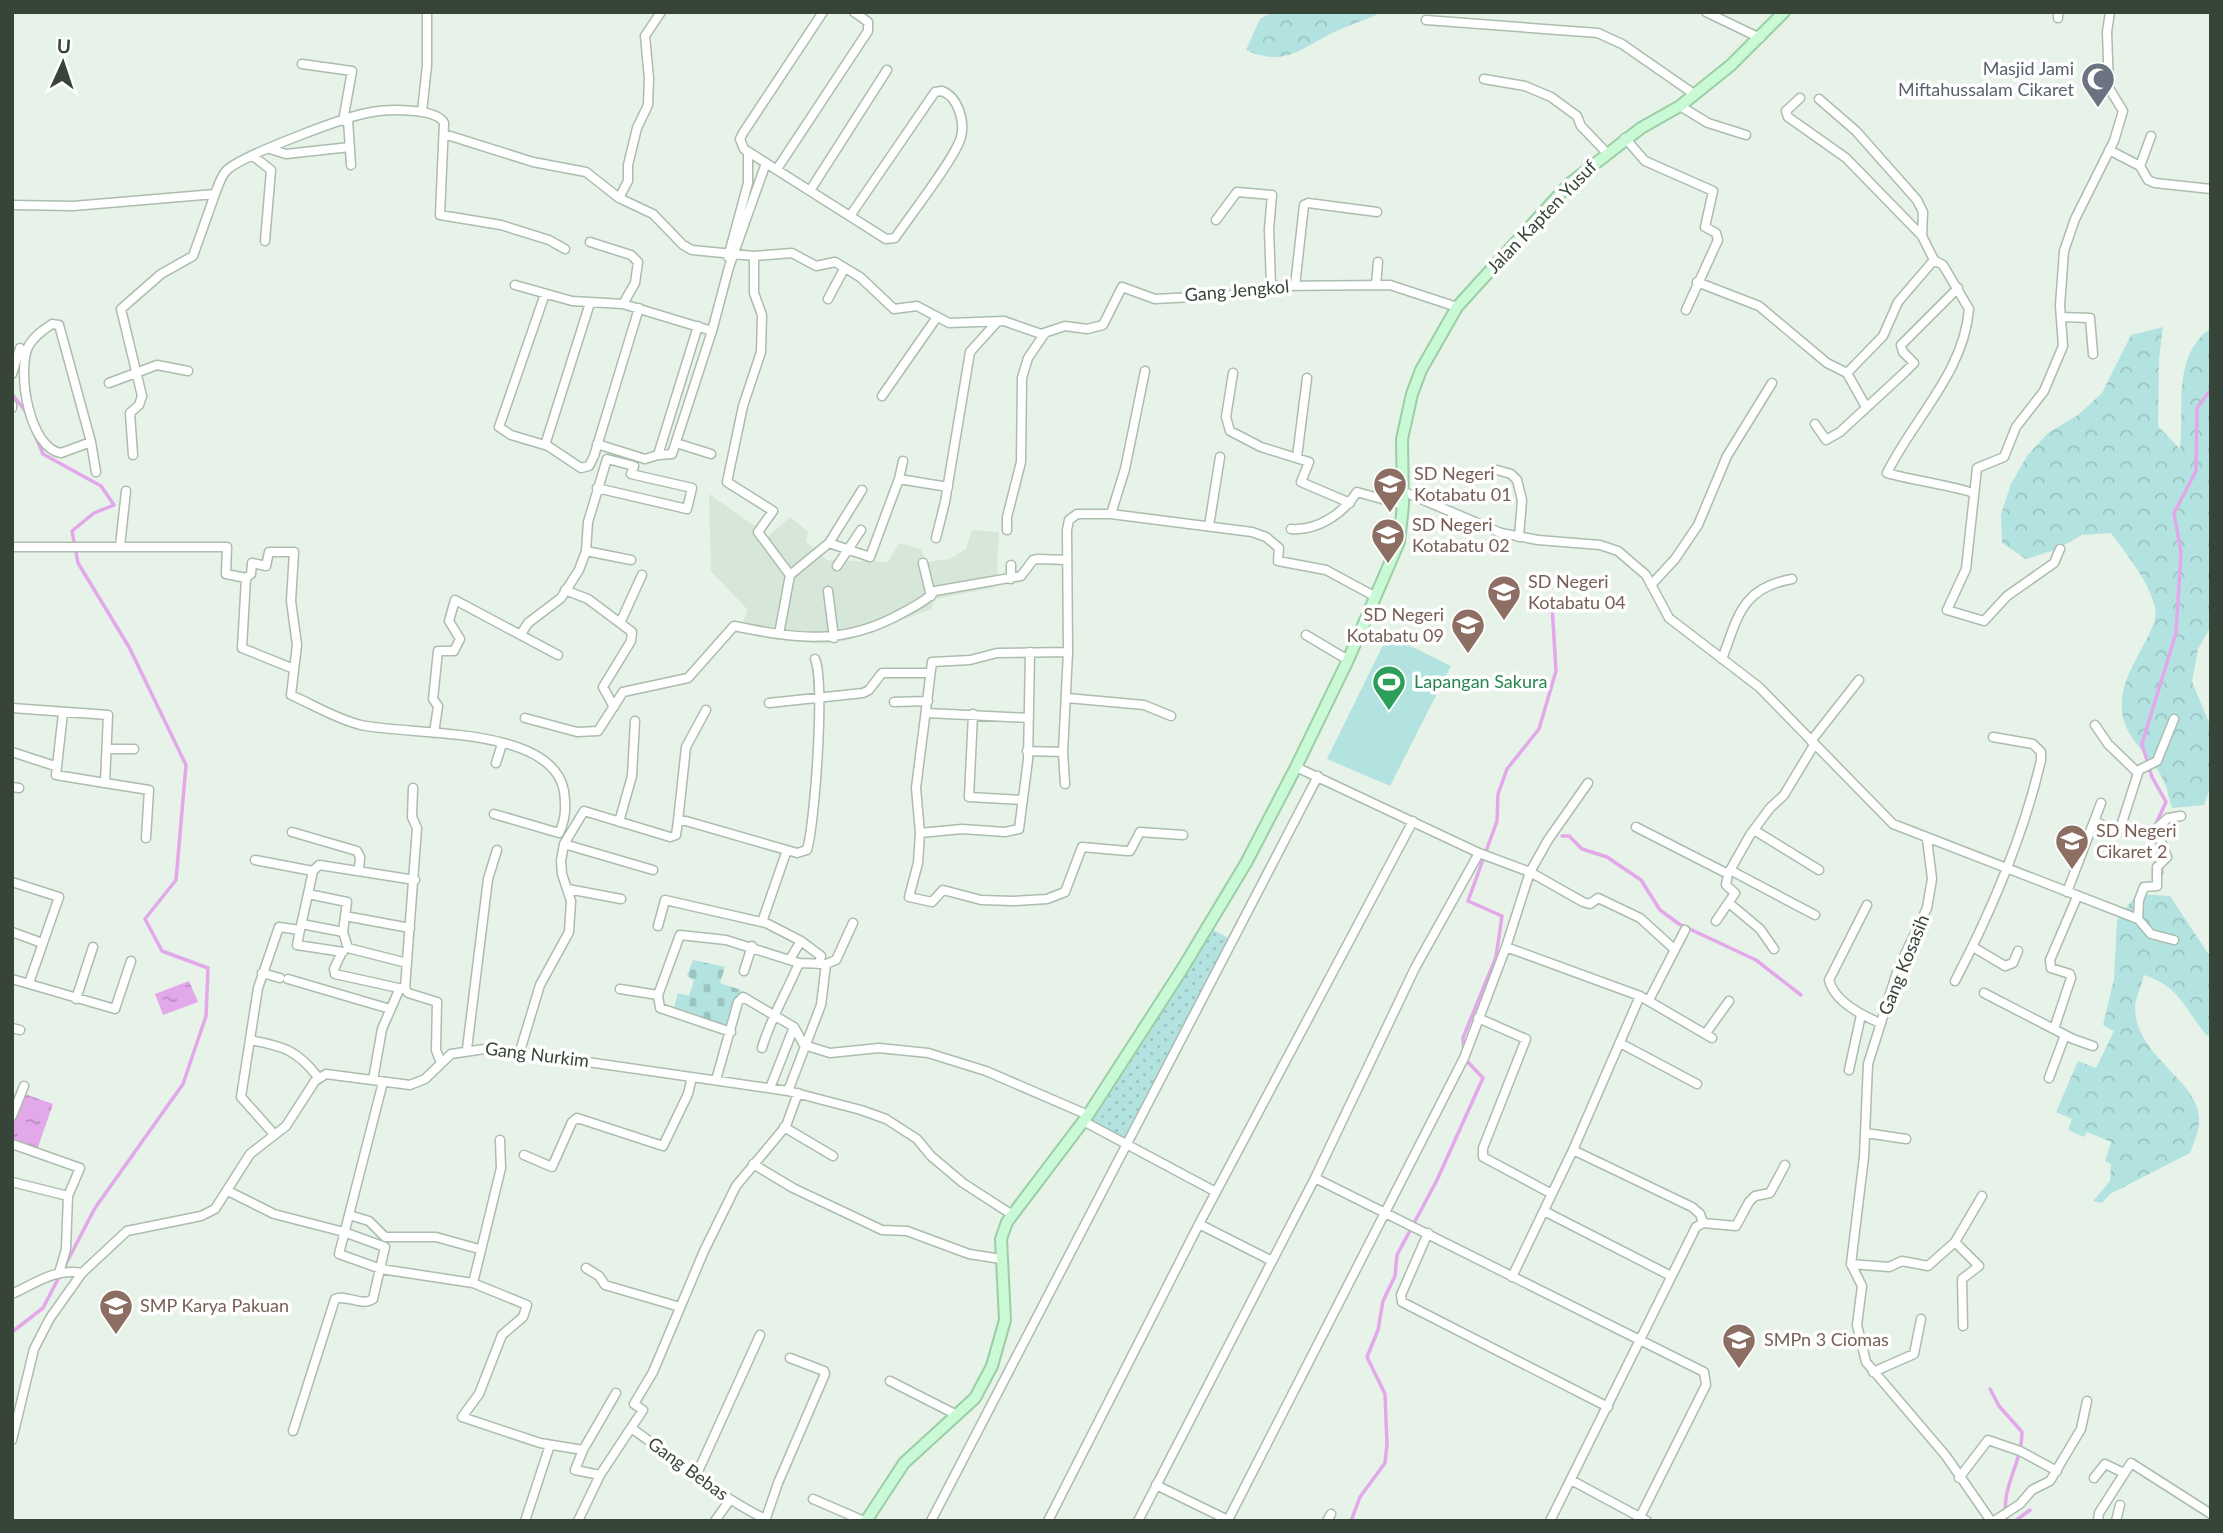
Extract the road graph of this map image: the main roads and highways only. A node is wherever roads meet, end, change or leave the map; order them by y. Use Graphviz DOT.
graph roads {
  1 [pos="1784,12"];
  2 [pos="865,1521"];
  1 -- 2 [label="main road, Jalan Kapten Yusuf"];
}
